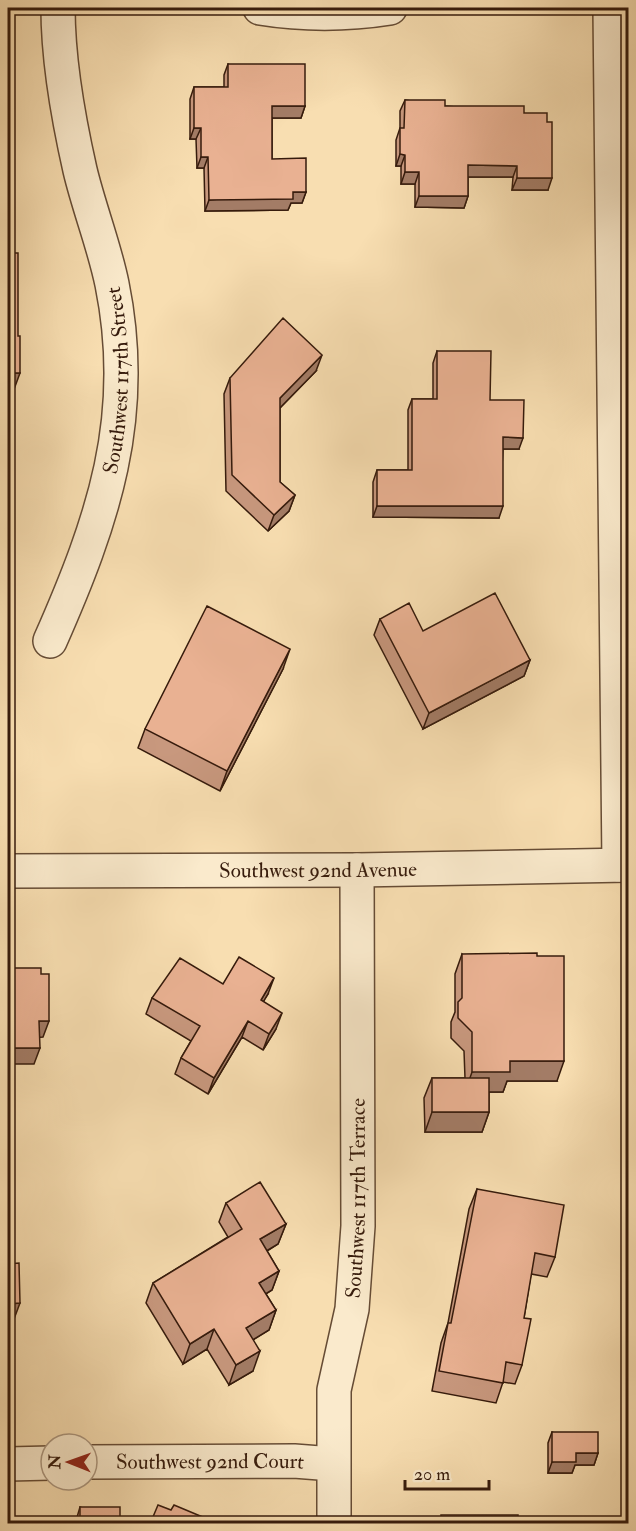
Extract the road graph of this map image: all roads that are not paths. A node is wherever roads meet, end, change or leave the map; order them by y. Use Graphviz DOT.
graph roads {
  1 [pos="58,8"];
  2 [pos="260,8"];
  3 [pos="390,8"];
  4 [pos="610,8"];
  5 [pos="622,362"];
  6 [pos="50,641"];
  7 [pos="624,865"];
  8 [pos="357,870"];
  9 [pos="8,871"];
  10 [pos="99,1462"];
  11 [pos="39,1463"];
  12 [pos="8,1464"];
  13 [pos="333,1464"];
  14 [pos="334,1524"];
  1 -- 6 [label="street, Southwest 117th Street"];
  2 -- 3 [label="street"];
  4 -- 5 [label="street"];
  5 -- 7 [label="street"];
  7 -- 8 [label="street, Southwest 92nd Avenue"];
  8 -- 9 [label="street, Southwest 92nd Avenue"];
  8 -- 13 [label="street, Southwest 117th Terrace"];
  10 -- 13 [label="street, Southwest 92nd Court"];
  11 -- 12 [label="street"];
  13 -- 14 [label="street, Southwest 117th Terrace"];
}
